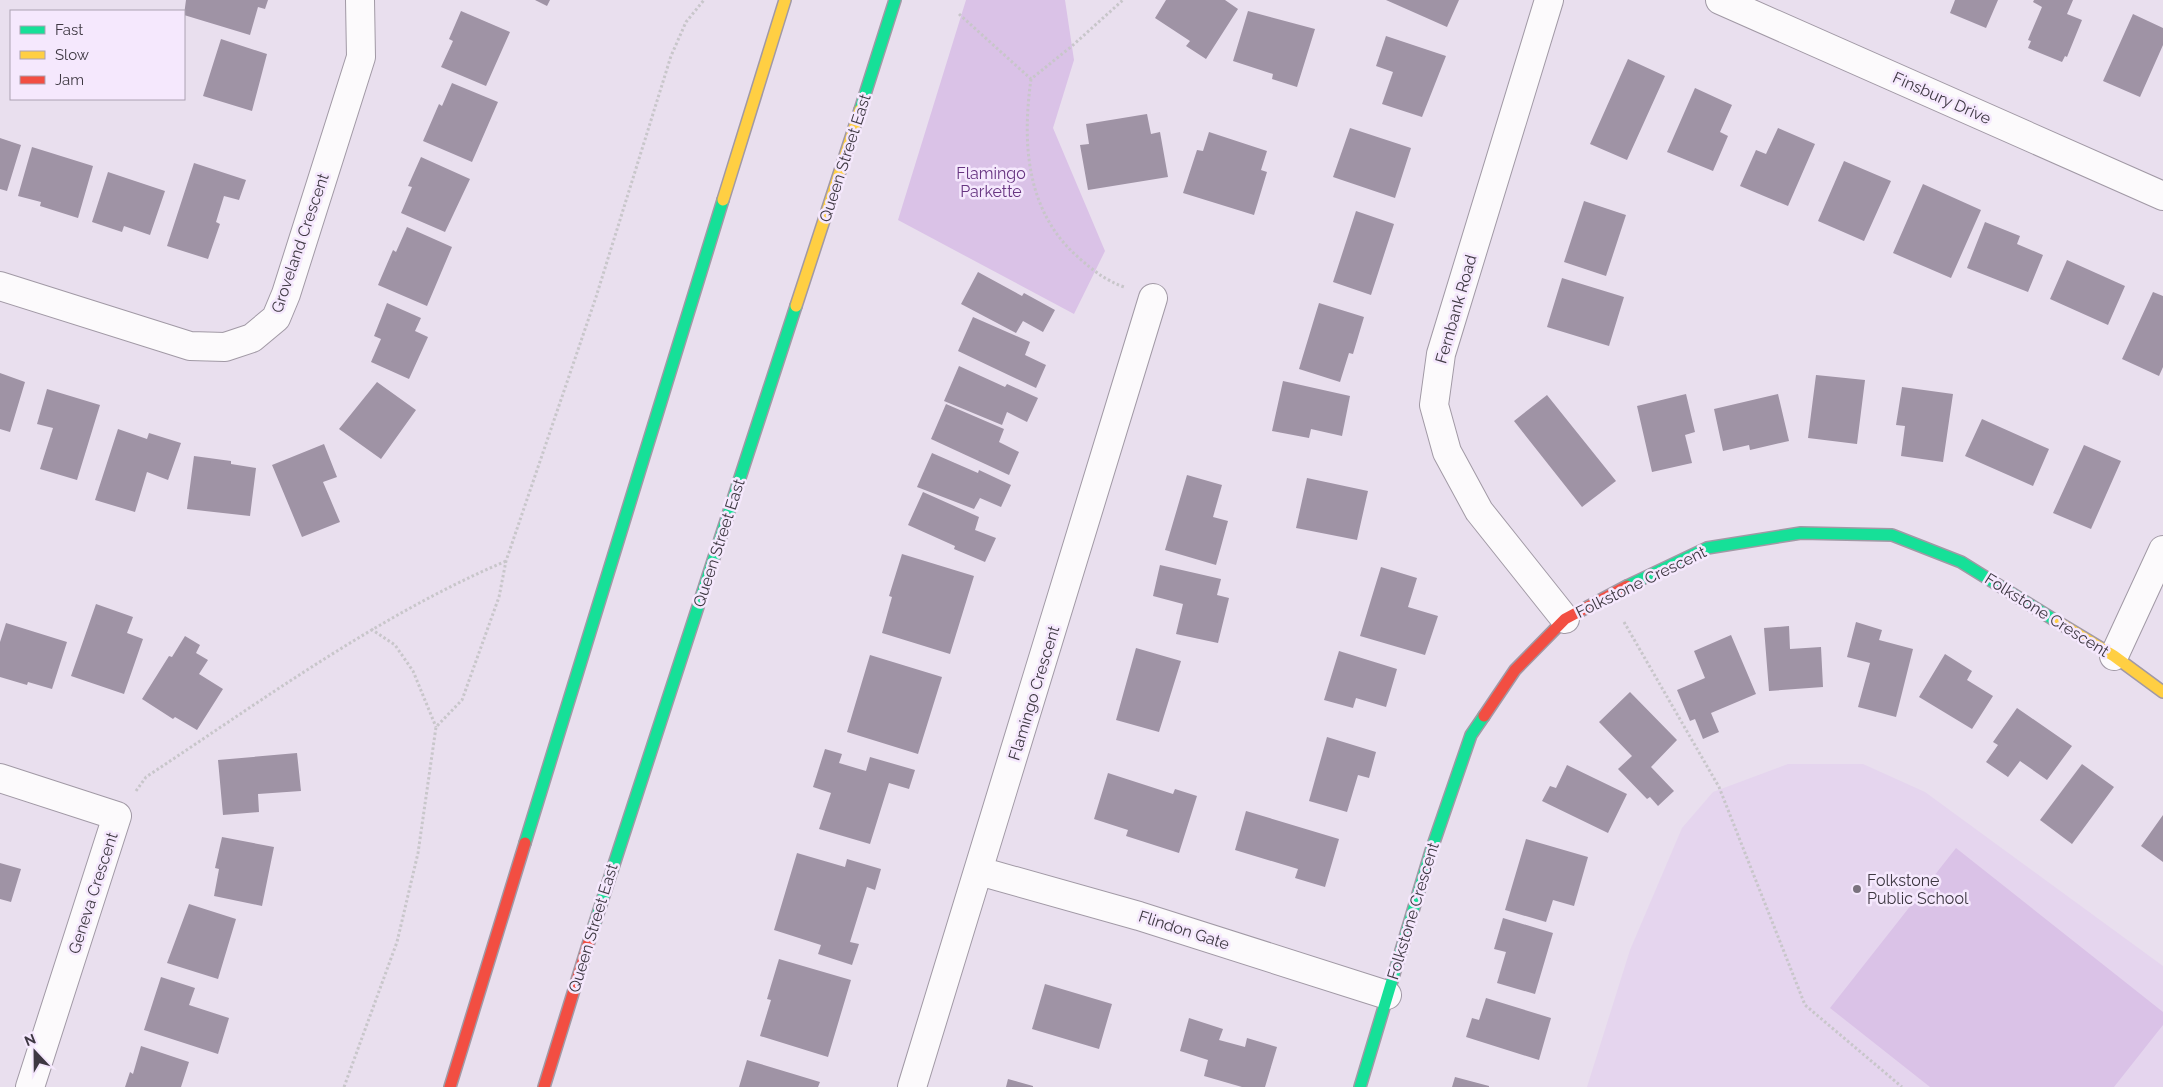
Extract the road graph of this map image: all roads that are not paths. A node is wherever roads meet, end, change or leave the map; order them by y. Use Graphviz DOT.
graph roads {
  1 [pos="360,0"];
  2 [pos="785,0"];
  3 [pos="895,0"];
  4 [pos="1549,0"];
  5 [pos="1720,0"];
  6 [pos="2163,196"];
  7 [pos="0,286"];
  8 [pos="1153,298"];
  9 [pos="2163,550"];
  10 [pos="1565,619"];
  11 [pos="2114,656"];
  12 [pos="2163,692"];
  13 [pos="0,778"];
  14 [pos="979,871"];
  15 [pos="1387,995"];
  16 [pos="30,1087"];
  17 [pos="450,1087"];
  18 [pos="544,1087"];
  19 [pos="912,1087"];
  20 [pos="1360,1087"];
  1 -- 7 [label="street, Groveland Crescent"];
  2 -- 17 [label="main road"];
  3 -- 18 [label="main road, Queen Street East"];
  4 -- 10 [label="street, Fernbank Road"];
  5 -- 6 [label="street, Finsbury Drive"];
  8 -- 14 [label="street, Flamingo Crescent"];
  9 -- 11 [label="street"];
  10 -- 11 [label="main road, Folkstone Crescent"];
  10 -- 15 [label="main road, Folkstone Crescent"];
  11 -- 12 [label="main road, Folkstone Crescent"];
  13 -- 16 [label="street, Geneva Crescent"];
  14 -- 15 [label="street, Flindon Gate"];
  14 -- 19 [label="street, Flamingo Crescent"];
  15 -- 20 [label="main road, Folkstone Crescent"];
}
